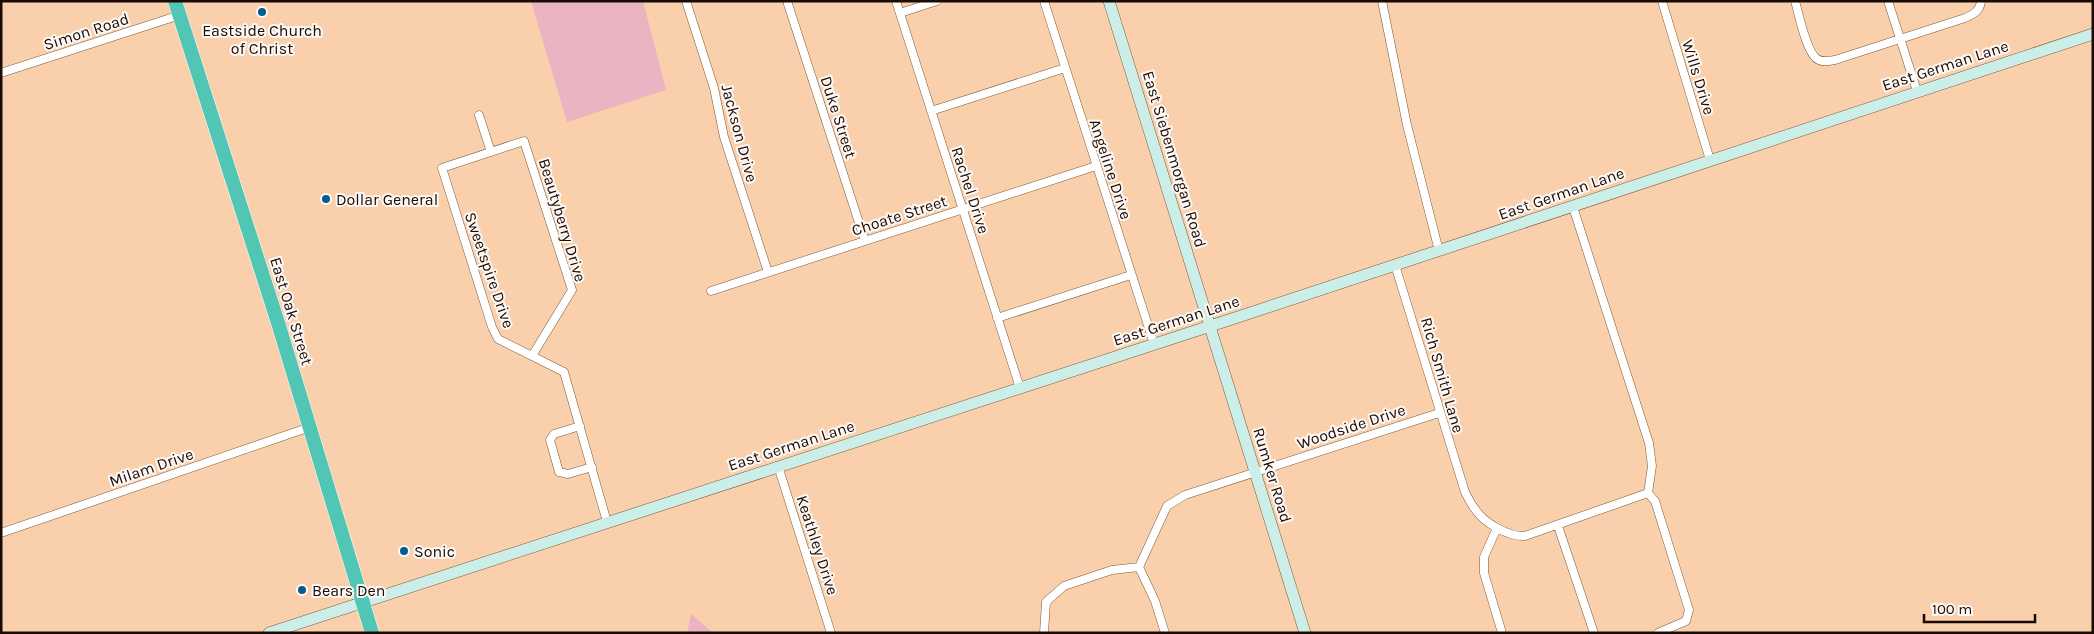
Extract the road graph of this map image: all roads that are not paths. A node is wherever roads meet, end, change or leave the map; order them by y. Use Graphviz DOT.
graph roads {
  1 [pos="175,1"];
  2 [pos="686,1"];
  3 [pos="787,1"];
  4 [pos="896,1"];
  5 [pos="937,1"];
  6 [pos="1044,1"];
  7 [pos="1109,1"];
  8 [pos="1382,1"];
  9 [pos="1662,1"];
  10 [pos="1795,1"];
  11 [pos="1888,1"];
  12 [pos="1981,4"];
  13 [pos="900,13"];
  14 [pos="180,15"];
  15 [pos="2093,34"];
  16 [pos="1900,39"];
  17 [pos="1065,68"];
  18 [pos="1,73"];
  19 [pos="1918,91"];
  20 [pos="931,111"];
  21 [pos="479,115"];
  22 [pos="491,152"];
  23 [pos="1710,160"];
  24 [pos="1096,166"];
  25 [pos="1574,206"];
  26 [pos="962,210"];
  27 [pos="865,241"];
  28 [pos="1439,251"];
  29 [pos="1395,265"];
  30 [pos="768,272"];
  31 [pos="1131,275"];
  32 [pos="711,291"];
  33 [pos="997,318"];
  34 [pos="1209,327"];
  35 [pos="1154,344"];
  36 [pos="532,356"];
  37 [pos="1020,388"];
  38 [pos="1439,413"];
  39 [pos="580,426"];
  40 [pos="310,427"];
  41 [pos="778,466"];
  42 [pos="592,467"];
  43 [pos="1255,471"];
  44 [pos="1648,492"];
  45 [pos="608,522"];
  46 [pos="1558,526"];
  47 [pos="1497,528"];
  48 [pos="1,533"];
  49 [pos="1139,567"];
  50 [pos="363,602"];
  51 [pos="269,633"];
  52 [pos="372,633"];
  53 [pos="831,633"];
  54 [pos="1044,633"];
  55 [pos="1165,633"];
  56 [pos="1305,633"];
  57 [pos="1502,633"];
  58 [pos="1594,633"];
  59 [pos="1658,633"];
  1 -- 14 [label="highway, East Oak Street"];
  2 -- 30 [label="street, Jackson Drive"];
  3 -- 27 [label="street, Duke Street"];
  4 -- 13 [label="street, Rachel Drive"];
  5 -- 13 [label="street"];
  6 -- 17 [label="street, Angeline Drive"];
  7 -- 34 [label="street, East Siebenmorgan Road"];
  8 -- 28 [label="street"];
  9 -- 23 [label="street, Wills Drive"];
  10 -- 16 [label="street"];
  11 -- 16 [label="street"];
  12 -- 16 [label="street"];
  13 -- 20 [label="street, Rachel Drive"];
  14 -- 18 [label="street, Simon Road"];
  14 -- 40 [label="highway, East Oak Street"];
  15 -- 19 [label="street, East German Lane"];
  16 -- 19 [label="street"];
  17 -- 20 [label="street"];
  17 -- 24 [label="street, Angeline Drive"];
  19 -- 23 [label="street, East German Lane"];
  20 -- 26 [label="street, Rachel Drive"];
  21 -- 22 [label="street"];
  22 -- 36 [label="street, Beautyberry Drive"];
  22 -- 36 [label="street, Sweetspire Drive"];
  23 -- 25 [label="street, East German Lane"];
  24 -- 26 [label="street, Choate Street"];
  24 -- 31 [label="street, Angeline Drive"];
  25 -- 28 [label="street, East German Lane"];
  25 -- 44 [label="street"];
  26 -- 27 [label="street, Choate Street"];
  26 -- 33 [label="street, Rachel Drive"];
  27 -- 30 [label="street, Choate Street"];
  28 -- 29 [label="street, East German Lane"];
  29 -- 34 [label="street, East German Lane"];
  29 -- 38 [label="street, Rich Smith Lane"];
  30 -- 32 [label="street, Choate Street"];
  31 -- 33 [label="street"];
  31 -- 35 [label="street, Angeline Drive"];
  33 -- 37 [label="street, Rachel Drive"];
  34 -- 35 [label="street, East German Lane"];
  34 -- 43 [label="street, Rumker Road"];
  35 -- 37 [label="street, East German Lane"];
  36 -- 39 [label="street, Sweetspire Drive"];
  37 -- 41 [label="street, East German Lane"];
  38 -- 43 [label="street, Woodside Drive"];
  38 -- 47 [label="street, Rich Smith Lane"];
  39 -- 42 [label="street"];
  39 -- 42 [label="street"];
  40 -- 48 [label="street, Milam Drive"];
  40 -- 50 [label="highway, East Oak Street"];
  41 -- 45 [label="street, East German Lane"];
  41 -- 53 [label="street, Keathley Drive"];
  42 -- 45 [label="street"];
  43 -- 49 [label="street, Woodside Drive"];
  43 -- 56 [label="street, Rumker Road"];
  44 -- 46 [label="street, Rich Smith Lane"];
  44 -- 59 [label="street"];
  45 -- 50 [label="street, East German Lane"];
  46 -- 47 [label="street, Rich Smith Lane"];
  46 -- 58 [label="street"];
  47 -- 57 [label="street"];
  49 -- 54 [label="street"];
  49 -- 55 [label="street"];
  50 -- 51 [label="street, East German Lane"];
  50 -- 52 [label="highway, East Oak Street"];
}
